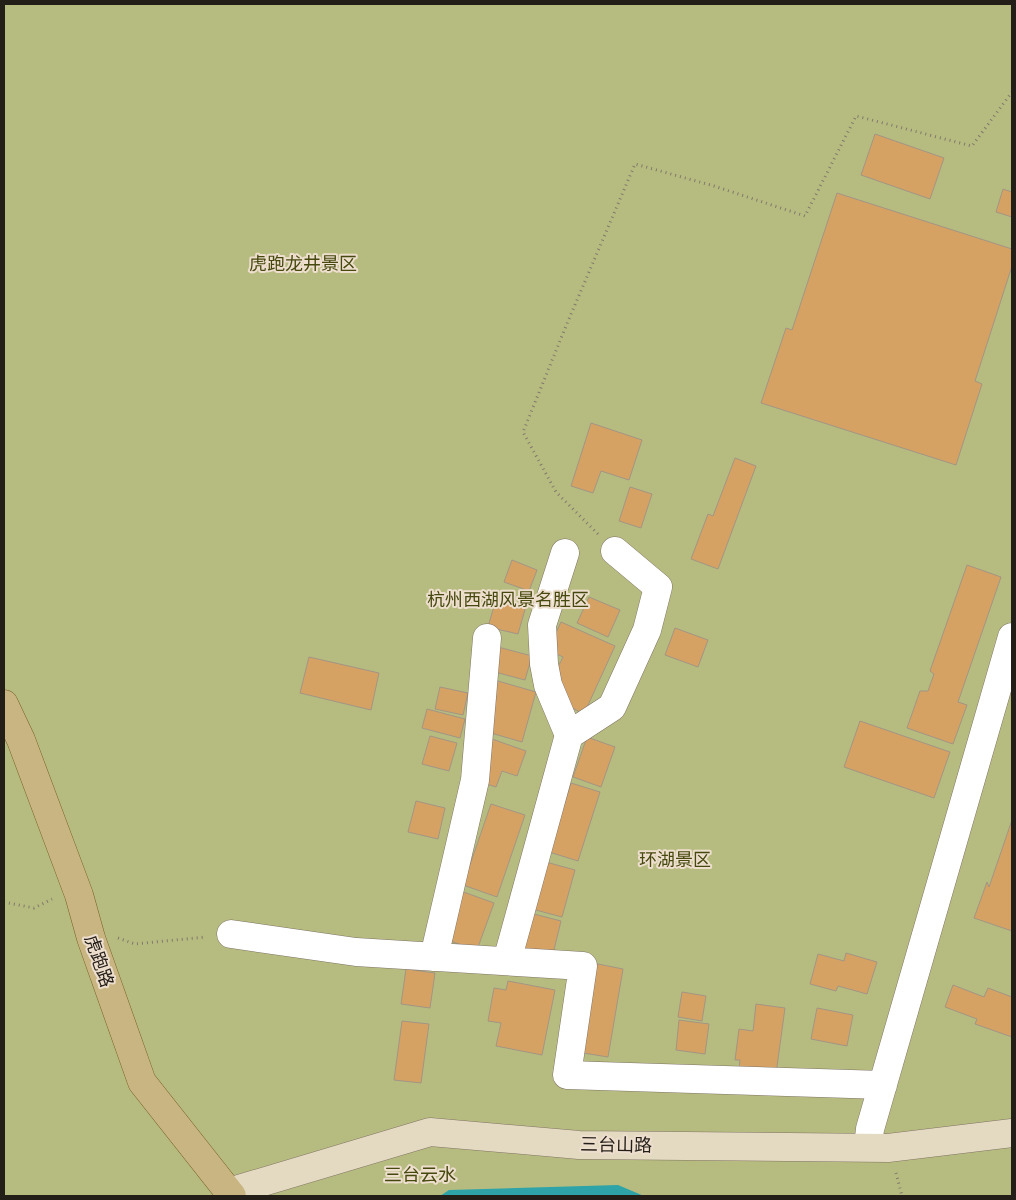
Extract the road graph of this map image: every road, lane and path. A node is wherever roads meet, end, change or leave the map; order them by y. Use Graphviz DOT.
graph roads {
  1 [pos="1012,92"];
  2 [pos="616,551"];
  3 [pos="565,553"];
  4 [pos="1012,637"];
  5 [pos="487,638"];
  6 [pos="4,704"];
  7 [pos="569,735"];
  8 [pos="74,882"];
  9 [pos="4,902"];
  10 [pos="87,926"];
  11 [pos="231,934"];
  12 [pos="434,957"];
  13 [pos="507,961"];
  14 [pos="883,1085"];
  15 [pos="1012,1132"];
  16 [pos="868,1148"];
  17 [pos="231,1194"];
  1 -- 2 [label="path"];
  2 -- 7 [label="street"];
  3 -- 7 [label="street"];
  4 -- 14 [label="street"];
  5 -- 12 [label="street"];
  6 -- 8 [label="main road, 虎跑路"];
  7 -- 13 [label="street"];
  8 -- 9 [label="path"];
  8 -- 10 [label="main road, 虎跑路"];
  10 -- 11 [label="path"];
  10 -- 17 [label="main road, 虎跑路"];
  11 -- 12 [label="street"];
  12 -- 13 [label="street"];
  13 -- 14 [label="street"];
  14 -- 16 [label="street"];
  15 -- 16 [label="street, 三台山路"];
  16 -- 17 [label="street, 三台山路"];
}
